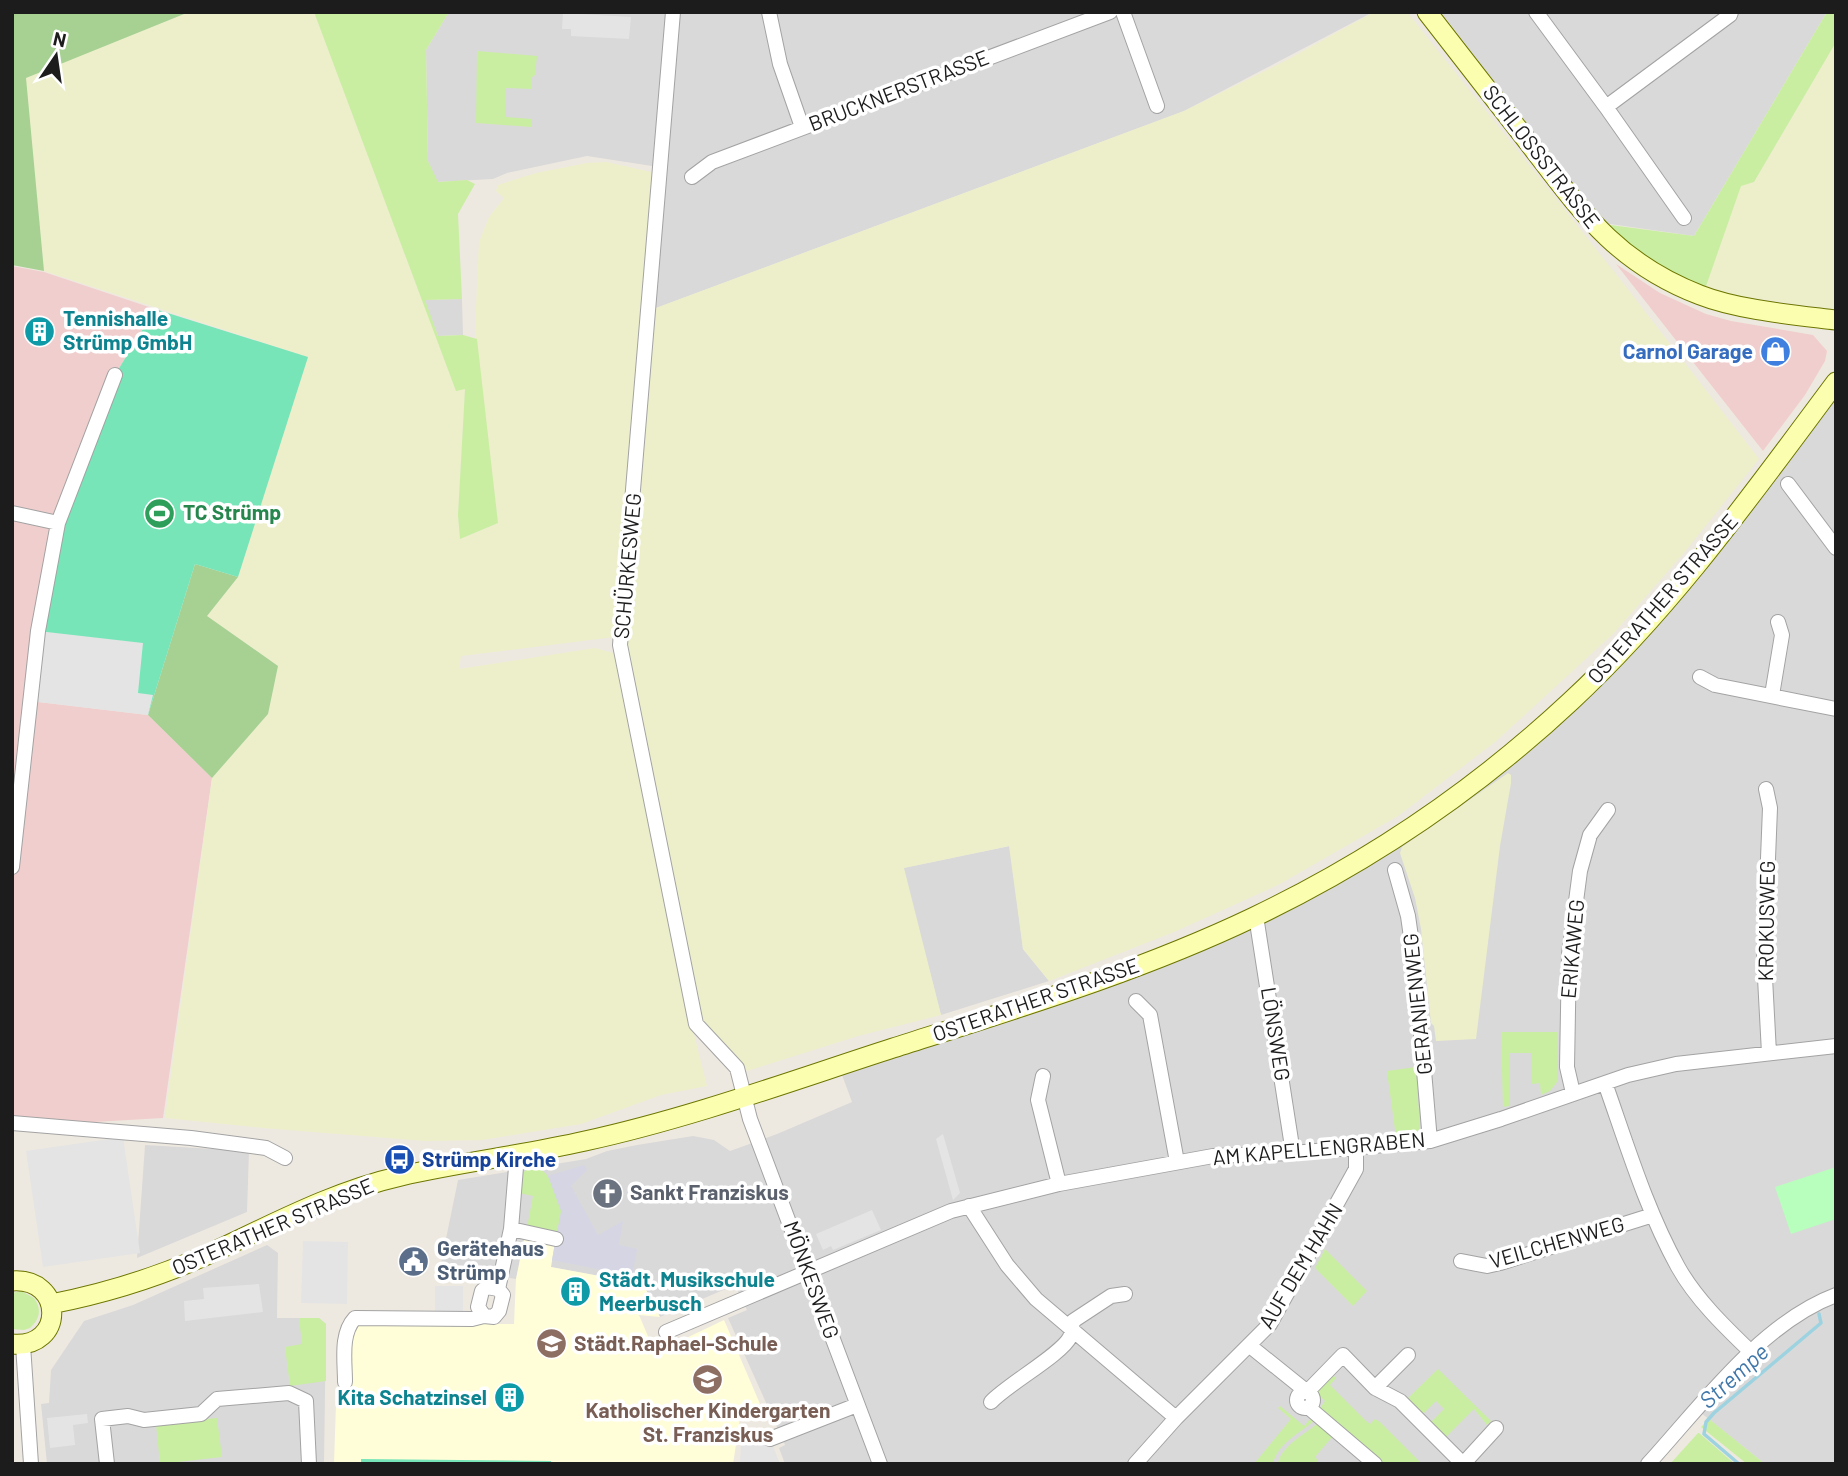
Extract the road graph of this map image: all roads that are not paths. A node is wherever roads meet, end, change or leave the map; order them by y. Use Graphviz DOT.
graph roads {
  1 [pos="673,12"];
  2 [pos="769,12"];
  3 [pos="1110,12"];
  4 [pos="1123,12"];
  5 [pos="1427,12"];
  6 [pos="1536,12"];
  7 [pos="1731,12"];
  8 [pos="1157,106"];
  9 [pos="1606,107"];
  10 [pos="802,127"];
  11 [pos="692,177"];
  12 [pos="1684,218"];
  13 [pos="1836,320"];
  14 [pos="115,375"];
  15 [pos="1836,382"];
  16 [pos="1787,484"];
  17 [pos="12,513"];
  18 [pos="58,523"];
  19 [pos="1836,548"];
  20 [pos="1778,622"];
  21 [pos="1700,677"];
  22 [pos="1772,695"];
  23 [pos="1836,709"];
  24 [pos="1766,789"];
  25 [pos="1608,810"];
  26 [pos="12,867"];
  27 [pos="1395,870"];
  28 [pos="1256,916"];
  29 [pos="1136,1001"];
  30 [pos="1836,1046"];
  31 [pos="1769,1053"];
  32 [pos="1043,1076"];
  33 [pos="1605,1083"];
  34 [pos="1573,1093"];
  35 [pos="745,1096"];
  36 [pos="12,1123"];
  37 [pos="1430,1141"];
  38 [pos="1356,1148"];
  39 [pos="1293,1153"];
  40 [pos="517,1156"];
  41 [pos="285,1158"];
  42 [pos="1177,1162"];
  43 [pos="1059,1184"];
  44 [pos="969,1206"];
  45 [pos="1653,1215"];
  46 [pos="511,1228"];
  47 [pos="556,1239"];
  48 [pos="1461,1261"];
  49 [pos="808,1272"];
  50 [pos="12,1280"];
  51 [pos="1125,1294"];
  52 [pos="1836,1295"];
  53 [pos="51,1304"];
  54 [pos="1071,1329"];
  55 [pos="666,1332"];
  56 [pos="17,1344"];
  57 [pos="1250,1346"];
  58 [pos="1751,1352"];
  59 [pos="1408,1355"];
  60 [pos="345,1381"];
  61 [pos="1375,1388"];
  62 [pos="1306,1392"];
  63 [pos="991,1402"];
  64 [pos="857,1405"];
  65 [pos="1176,1418"];
  66 [pos="1496,1429"];
  67 [pos="770,1439"];
  68 [pos="1136,1463"];
  69 [pos="1463,1463"];
  70 [pos="31,1464"];
  71 [pos="107,1464"];
  72 [pos="309,1464"];
  73 [pos="880,1464"];
  74 [pos="1375,1464"];
  75 [pos="1648,1464"];
  1 -- 35 [label="street, SCHÜRKESWEG"];
  2 -- 10 [label="street"];
  3 -- 10 [label="street, BRUCKNERSTRASSE"];
  4 -- 8 [label="street"];
  5 -- 13 [label="main road, SCHLOSSSTRASSE"];
  6 -- 9 [label="street"];
  7 -- 9 [label="street"];
  9 -- 12 [label="street"];
  10 -- 11 [label="street, BRUCKNERSTRASSE"];
  14 -- 18 [label="street"];
  15 -- 28 [label="main road, OSTERATHER STRASSE"];
  16 -- 19 [label="street"];
  17 -- 18 [label="street"];
  18 -- 26 [label="street"];
  20 -- 22 [label="street"];
  21 -- 22 [label="street"];
  22 -- 23 [label="street"];
  24 -- 31 [label="street, KROKUSWEG"];
  25 -- 34 [label="street, ERIKAWEG"];
  27 -- 37 [label="street, GERANIENWEG"];
  28 -- 35 [label="main road, OSTERATHER STRASSE"];
  28 -- 39 [label="street, LÖNSWEG"];
  29 -- 42 [label="street"];
  30 -- 31 [label="street, AM KAPELLENGRABEN"];
  31 -- 33 [label="street, AM KAPELLENGRABEN"];
  32 -- 43 [label="street"];
  33 -- 34 [label="street, AM KAPELLENGRABEN"];
  33 -- 45 [label="street"];
  34 -- 37 [label="street, AM KAPELLENGRABEN"];
  35 -- 40 [label="main road, OSTERATHER STRASSE"];
  35 -- 49 [label="street, MÖNKESWEG"];
  36 -- 41 [label="street"];
  37 -- 38 [label="street, AM KAPELLENGRABEN"];
  38 -- 39 [label="street, AM KAPELLENGRABEN"];
  38 -- 57 [label="street, AUF DEM HAHN"];
  39 -- 42 [label="street, AM KAPELLENGRABEN"];
  40 -- 46 [label="street"];
  40 -- 53 [label="main road, OSTERATHER STRASSE"];
  42 -- 43 [label="street, AM KAPELLENGRABEN"];
  43 -- 44 [label="street, AM KAPELLENGRABEN"];
  44 -- 49 [label="street, AM KAPELLENGRABEN"];
  44 -- 54 [label="street"];
  45 -- 48 [label="street, VEILCHENWEG"];
  45 -- 58 [label="street"];
  46 -- 47 [label="street"];
  46 -- 60 [label="street"];
  49 -- 55 [label="street, AM KAPELLENGRABEN"];
  49 -- 64 [label="street, MÖNKESWEG"];
  50 -- 53 [label="main road"];
  51 -- 54 [label="street"];
  52 -- 58 [label="street"];
  53 -- 56 [label="main road"];
  54 -- 63 [label="street"];
  54 -- 65 [label="street"];
  56 -- 70 [label="street"];
  57 -- 62 [label="street"];
  57 -- 65 [label="street, AUF DEM HAHN"];
  58 -- 75 [label="street"];
  59 -- 61 [label="street"];
  61 -- 62 [label="street"];
  61 -- 69 [label="street"];
  62 -- 74 [label="street"];
  64 -- 67 [label="street"];
  64 -- 73 [label="street, MÖNKESWEG"];
  65 -- 68 [label="street, AUF DEM HAHN"];
  66 -- 69 [label="street"];
  71 -- 72 [label="street"];
}
